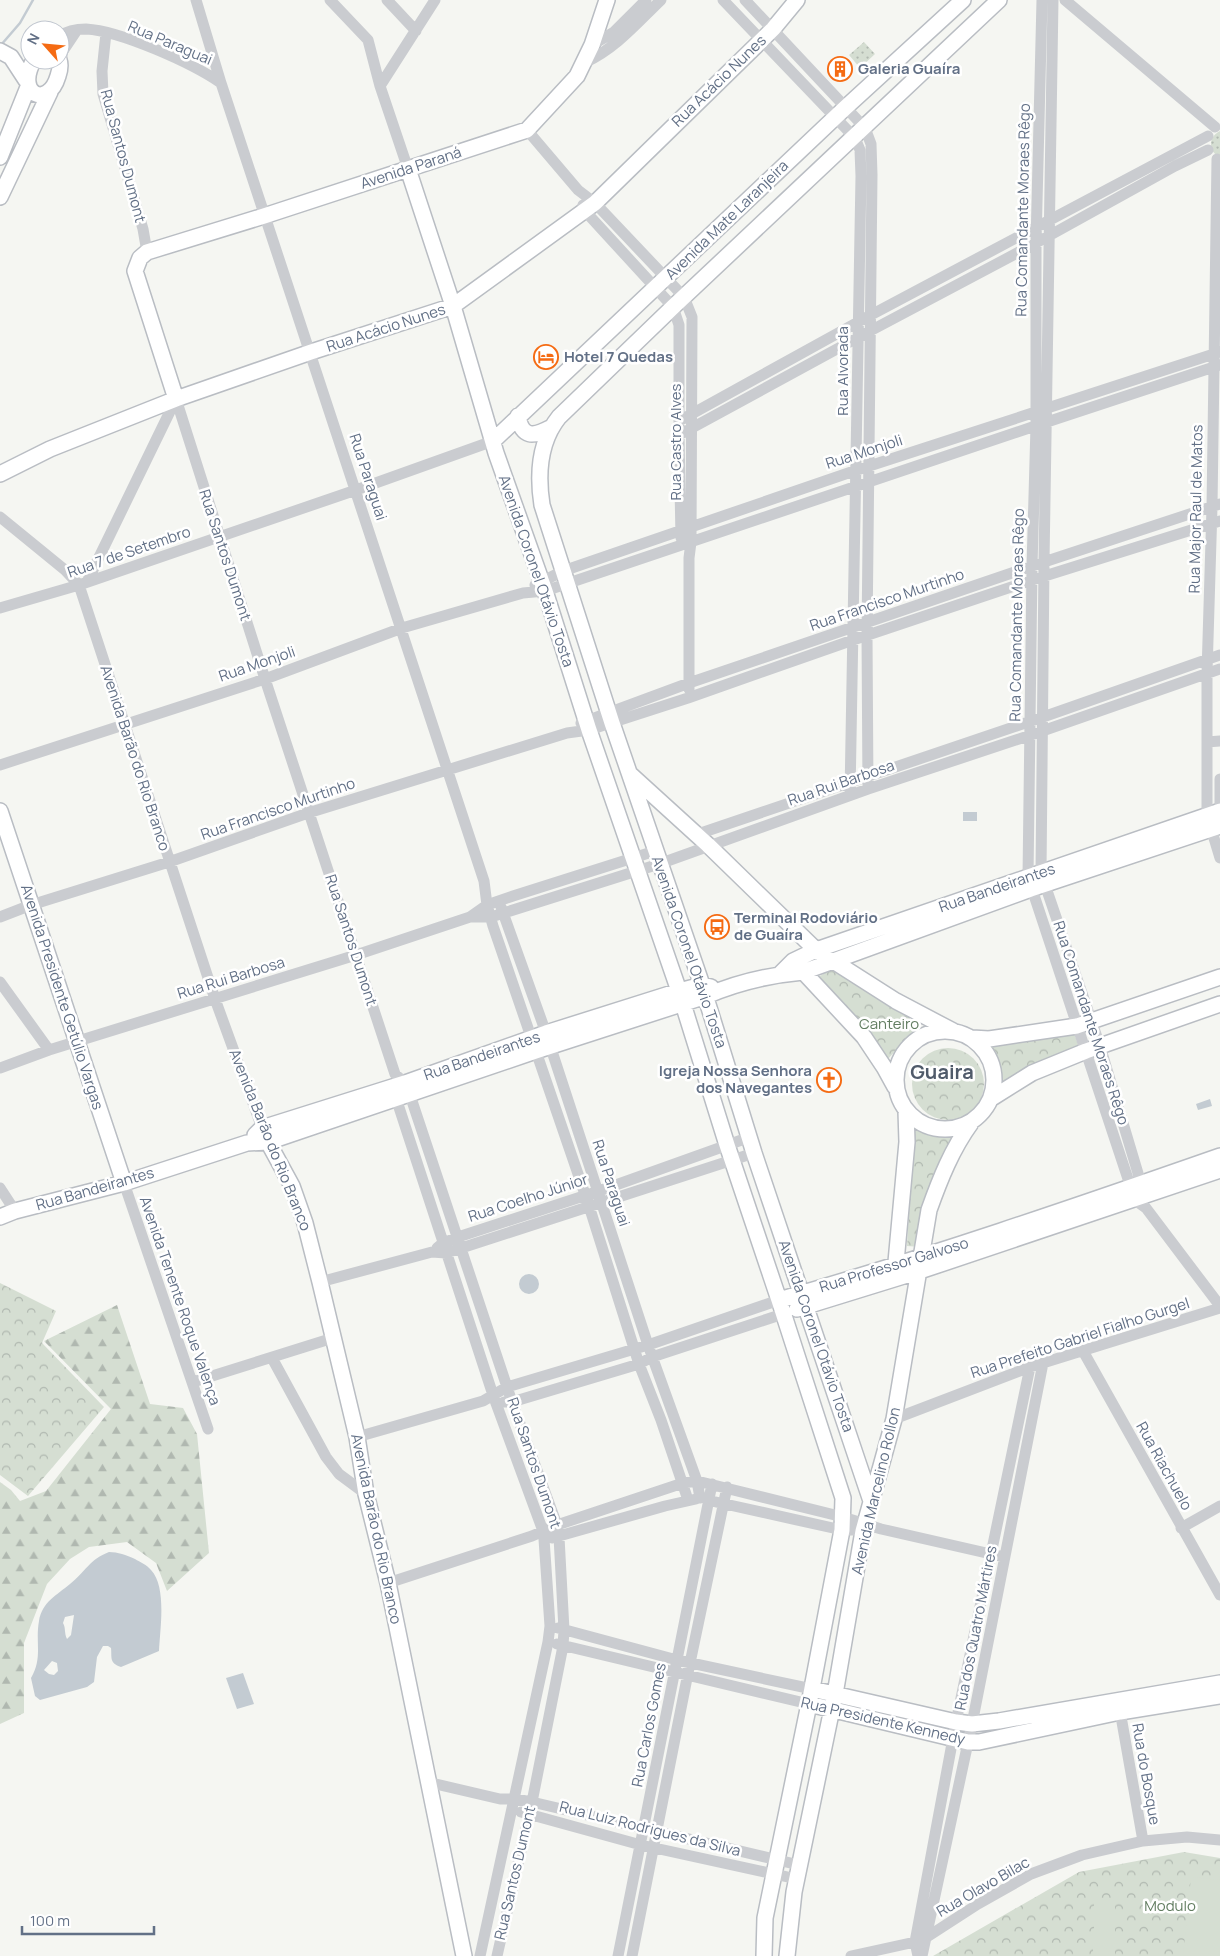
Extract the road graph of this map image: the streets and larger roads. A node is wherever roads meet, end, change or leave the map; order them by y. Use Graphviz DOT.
graph roads {
  1 [pos="196,0"];
  2 [pos="330,0"];
  3 [pos="387,0"];
  4 [pos="436,0"];
  5 [pos="607,0"];
  6 [pos="646,0"];
  7 [pos="661,0"];
  8 [pos="723,0"];
  9 [pos="745,0"];
  10 [pos="797,0"];
  11 [pos="963,0"];
  12 [pos="999,0"];
  13 [pos="1042,0"];
  14 [pos="1053,0"];
  15 [pos="1065,0"];
  16 [pos="773,29"];
  17 [pos="77,30"];
  18 [pos="416,31"];
  19 [pos="70,32"];
  20 [pos="106,33"];
  21 [pos="70,40"];
  22 [pos="761,40"];
  23 [pos="592,45"];
  24 [pos="1046,46"];
  25 [pos="7,55"];
  26 [pos="20,56"];
  27 [pos="586,62"];
  28 [pos="29,70"];
  29 [pos="58,70"];
  30 [pos="221,83"];
  31 [pos="27,84"];
  32 [pos="380,86"];
  33 [pos="50,92"];
  34 [pos="840,113"];
  35 [pos="1214,129"];
  36 [pos="528,130"];
  37 [pos="860,133"];
  38 [pos="1208,150"];
  39 [pos="0,158"];
  40 [pos="1219,160"];
  41 [pos="1172,161"];
  42 [pos="408,169"];
  43 [pos="1038,186"];
  44 [pos="1050,186"];
  45 [pos="1218,196"];
  46 [pos="0,197"];
  47 [pos="1082,202"];
  48 [pos="590,207"];
  49 [pos="1088,214"];
  50 [pos="264,216"];
  51 [pos="1050,220"];
  52 [pos="1037,228"];
  53 [pos="1050,235"];
  54 [pos="1036,243"];
  55 [pos="1218,249"];
  56 [pos="147,252"];
  57 [pos="865,267"];
  58 [pos="661,283"];
  59 [pos="1217,301"];
  60 [pos="679,302"];
  61 [pos="453,306"];
  62 [pos="869,316"];
  63 [pos="858,322"];
  64 [pos="1048,327"];
  65 [pos="1036,328"];
  66 [pos="870,331"];
  67 [pos="859,337"];
  68 [pos="311,352"];
  69 [pos="1217,353"];
  70 [pos="1216,366"];
  71 [pos="773,369"];
  72 [pos="1151,374"];
  73 [pos="778,381"];
  74 [pos="1155,386"];
  75 [pos="1109,388"];
  76 [pos="176,399"];
  77 [pos="1112,400"];
  78 [pos="864,404"];
  79 [pos="1047,408"];
  80 [pos="1036,412"];
  81 [pos="691,414"];
  82 [pos="518,416"];
  83 [pos="679,421"];
  84 [pos="1047,422"];
  85 [pos="1036,426"];
  86 [pos="691,427"];
  87 [pos="991,427"];
  88 [pos="550,428"];
  89 [pos="679,435"];
  90 [pos="995,439"];
  91 [pos="950,440"];
  92 [pos="492,441"];
  93 [pos="1216,449"];
  94 [pos="953,454"];
  95 [pos="869,466"];
  96 [pos="857,470"];
  97 [pos="0,474"];
  98 [pos="685,479"];
  99 [pos="870,482"];
  100 [pos="856,486"];
  101 [pos="356,490"];
  102 [pos="767,502"];
  103 [pos="1216,506"];
  104 [pos="1039,511"];
  105 [pos="771,515"];
  106 [pos="0,517"];
  107 [pos="1171,520"];
  108 [pos="1216,522"];
  109 [pos="686,530"];
  110 [pos="1176,534"];
  111 [pos="219,536"];
  112 [pos="1119,537"];
  113 [pos="687,543"];
  114 [pos="1123,551"];
  115 [pos="1044,562"];
  116 [pos="1032,566"];
  117 [pos="1215,570"];
  118 [pos="1044,576"];
  119 [pos="565,577"];
  120 [pos="1032,580"];
  121 [pos="83,584"];
  122 [pos="543,586"];
  123 [pos="949,594"];
  124 [pos="952,607"];
  125 [pos="0,608"];
  126 [pos="868,622"];
  127 [pos="854,627"];
  128 [pos="402,628"];
  129 [pos="867,635"];
  130 [pos="853,640"];
  131 [pos="1044,649"];
  132 [pos="1031,651"];
  133 [pos="1220,655"];
  134 [pos="1207,659"];
  135 [pos="732,668"];
  136 [pos="1220,669"];
  137 [pos="1207,673"];
  138 [pos="264,679"];
  139 [pos="736,681"];
  140 [pos="689,683"];
  141 [pos="1123,689"];
  142 [pos="688,698"];
  143 [pos="1128,701"];
  144 [pos="610,717"];
  145 [pos="1043,717"];
  146 [pos="1030,722"];
  147 [pos="124,723"];
  148 [pos="587,725"];
  149 [pos="1043,731"];
  150 [pos="1031,735"];
  151 [pos="1220,741"];
  152 [pos="1207,742"];
  153 [pos="946,750"];
  154 [pos="949,762"];
  155 [pos="0,765"];
  156 [pos="448,770"];
  157 [pos="630,774"];
  158 [pos="867,776"];
  159 [pos="1220,779"];
  160 [pos="850,781"];
  161 [pos="868,789"];
  162 [pos="850,795"];
  163 [pos="1030,804"];
  164 [pos="1042,804"];
  165 [pos="774,807"];
  166 [pos="0,811"];
  167 [pos="308,813"];
  168 [pos="1216,817"];
  169 [pos="778,820"];
  170 [pos="695,835"];
  171 [pos="708,846"];
  172 [pos="657,858"];
  173 [pos="1220,858"];
  174 [pos="169,862"];
  175 [pos="635,864"];
  176 [pos="484,880"];
  177 [pos="564,880"];
  178 [pos="1036,881"];
  179 [pos="567,893"];
  180 [pos="498,901"];
  181 [pos="32,905"];
  182 [pos="487,905"];
  183 [pos="503,913"];
  184 [pos="0,917"];
  185 [pos="470,917"];
  186 [pos="491,917"];
  187 [pos="892,932"];
  188 [pos="816,950"];
  189 [pos="356,955"];
  190 [pos="831,961"];
  191 [pos="798,966"];
  192 [pos="524,970"];
  193 [pos="510,976"];
  194 [pos="1220,977"];
  195 [pos="0,982"];
  196 [pos="704,991"];
  197 [pos="681,998"];
  198 [pos="215,999"];
  199 [pos="1220,1004"];
  200 [pos="1084,1024"];
  201 [pos="953,1031"];
  202 [pos="972,1038"];
  203 [pos="76,1041"];
  204 [pos="541,1042"];
  205 [pos="1093,1049"];
  206 [pos="48,1050"];
  207 [pos="723,1051"];
  208 [pos="700,1057"];
  209 [pos="0,1068"];
  210 [pos="400,1088"];
  211 [pos="897,1090"];
  212 [pos="992,1098"];
  213 [pos="906,1111"];
  214 [pos="575,1120"];
  215 [pos="971,1123"];
  216 [pos="561,1125"];
  217 [pos="262,1128"];
  218 [pos="750,1137"];
  219 [pos="268,1142"];
  220 [pos="247,1143"];
  221 [pos="727,1145"];
  222 [pos="754,1153"];
  223 [pos="733,1160"];
  224 [pos="1218,1164"];
  225 [pos="124,1183"];
  226 [pos="0,1188"];
  227 [pos="599,1191"];
  228 [pos="1140,1195"];
  229 [pos="587,1201"];
  230 [pos="602,1203"];
  231 [pos="15,1211"];
  232 [pos="0,1217"];
  233 [pos="776,1218"];
  234 [pos="755,1227"];
  235 [pos="460,1242"];
  236 [pos="444,1248"];
  237 [pos="921,1264"];
  238 [pos="895,1272"];
  239 [pos="320,1282"];
  240 [pos="803,1300"];
  241 [pos="781,1307"];
  242 [pos="1220,1307"];
  243 [pos="333,1338"];
  244 [pos="648,1346"];
  245 [pos="634,1349"];
  246 [pos="1083,1351"];
  247 [pos="272,1358"];
  248 [pos="652,1358"];
  249 [pos="1043,1363"];
  250 [pos="639,1364"];
  251 [pos="1030,1367"];
  252 [pos="193,1382"];
  253 [pos="507,1386"];
  254 [pos="495,1398"];
  255 [pos="512,1402"];
  256 [pos="673,1415"];
  257 [pos="894,1418"];
  258 [pos="661,1420"];
  259 [pos="208,1429"];
  260 [pos="847,1430"];
  261 [pos="356,1437"];
  262 [pos="824,1441"];
  263 [pos="697,1481"];
  264 [pos="683,1483"];
  265 [pos="712,1484"];
  266 [pos="727,1487"];
  267 [pos="366,1494"];
  268 [pos="843,1498"];
  269 [pos="705,1499"];
  270 [pos="688,1500"];
  271 [pos="781,1501"];
  272 [pos="871,1501"];
  273 [pos="723,1504"];
  274 [pos="1220,1506"];
  275 [pos="777,1516"];
  276 [pos="842,1523"];
  277 [pos="557,1525"];
  278 [pos="864,1528"];
  279 [pos="1181,1528"];
  280 [pos="543,1535"];
  281 [pos="559,1537"];
  282 [pos="990,1554"];
  283 [pos="1004,1557"];
  284 [pos="388,1583"];
  285 [pos="1220,1595"];
  286 [pos="550,1626"];
  287 [pos="564,1630"];
  288 [pos="548,1642"];
  289 [pos="563,1646"];
  290 [pos="677,1660"];
  291 [pos="690,1663"];
  292 [pos="674,1673"];
  293 [pos="740,1674"];
  294 [pos="687,1676"];
  295 [pos="1220,1684"];
  296 [pos="736,1687"];
  297 [pos="811,1696"];
  298 [pos="1220,1696"];
  299 [pos="834,1702"];
  300 [pos="1119,1706"];
  301 [pos="956,1722"];
  302 [pos="972,1724"];
  303 [pos="953,1740"];
  304 [pos="968,1742"];
  305 [pos="427,1782"];
  306 [pos="514,1804"];
  307 [pos="530,1808"];
  308 [pos="939,1815"];
  309 [pos="952,1817"];
  310 [pos="644,1828"];
  311 [pos="658,1831"];
  312 [pos="1220,1840"];
  313 [pos="1142,1841"];
  314 [pos="641,1845"];
  315 [pos="654,1847"];
  316 [pos="774,1866"];
  317 [pos="798,1872"];
  318 [pos="927,1938"];
  319 [pos="915,1942"];
  320 [pos="464,1956"];
  321 [pos="480,1956"];
  322 [pos="496,1956"];
  323 [pos="618,1956"];
  324 [pos="632,1956"];
  325 [pos="764,1956"];
  326 [pos="787,1956"];
  327 [pos="851,1956"];
  328 [pos="918,1956"];
  329 [pos="922,1956"];
  1 -- 30 [label="street, Rua Paraguai"];
  2 -- 32 [label="street"];
  3 -- 18 [label="street"];
  4 -- 18 [label="street"];
  5 -- 23 [label="street, Avenida Paraná"];
  6 -- 23 [label="street"];
  7 -- 27 [label="street"];
  8 -- 22 [label="street, Rua Alvorada"];
  9 -- 16 [label="street, Rua Alvorada"];
  10 -- 16 [label="street, Rua Acácio Nunes"];
  11 -- 34 [label="street, Avenida Mate Laranjeira"];
  12 -- 37 [label="street, Avenida Mate Laranjeira"];
  13 -- 24 [label="street, Rua Comandante Moraes Rêgo"];
  14 -- 24 [label="street, Rua Comandante Moraes Rêgo"];
  15 -- 35 [label="street"];
  16 -- 22 [label="street, Rua Acácio Nunes"];
  16 -- 34 [label="street, Rua Alvorada"];
  17 -- 19 [label="street"];
  17 -- 20 [label="street, Rua Paraguai"];
  17 -- 21 [label="street"];
  18 -- 32 [label="street"];
  20 -- 30 [label="street, Rua Paraguai"];
  20 -- 56 [label="street, Rua Santos Dumont"];
  22 -- 34 [label="street, Rua Alvorada"];
  22 -- 48 [label="street, Rua Acácio Nunes"];
  23 -- 27 [label="street, Avenida Paraná"];
  24 -- 43 [label="street, Rua Comandante Moraes Rêgo"];
  24 -- 44 [label="street, Rua Comandante Moraes Rêgo"];
  25 -- 26 [label="street"];
  25 -- 31 [label="street"];
  27 -- 36 [label="street, Avenida Paraná"];
  28 -- 31 [label="street"];
  29 -- 33 [label="street"];
  30 -- 50 [label="street, Rua Paraguai"];
  31 -- 33 [label="street"];
  31 -- 39 [label="street"];
  32 -- 42 [label="street"];
  33 -- 46 [label="street"];
  34 -- 37 [label="street, Rua Alvorada"];
  34 -- 58 [label="street, Avenida Mate Laranjeira"];
  35 -- 38 [label="street"];
  35 -- 41 [label="street"];
  36 -- 42 [label="street, Avenida Paraná"];
  36 -- 48 [label="street, Rua Castro Alves"];
  37 -- 57 [label="street, Rua Alvorada"];
  37 -- 60 [label="street, Avenida Mate Laranjeira"];
  38 -- 40 [label="street"];
  38 -- 41 [label="street"];
  40 -- 45 [label="street, Rua Major Raul de Matos"];
  41 -- 47 [label="street"];
  41 -- 49 [label="street"];
  42 -- 50 [label="street, Avenida Paraná"];
  42 -- 61 [label="street, Avenida Coronel Otávio Tosta"];
  43 -- 44 [label="street"];
  43 -- 52 [label="street, Rua Comandante Moraes Rêgo"];
  44 -- 51 [label="street, Rua Comandante Moraes Rêgo"];
  45 -- 55 [label="street, Rua Major Raul de Matos"];
  47 -- 49 [label="street"];
  47 -- 51 [label="street"];
  48 -- 58 [label="street, Rua Castro Alves"];
  48 -- 61 [label="street, Rua Acácio Nunes"];
  49 -- 53 [label="street"];
  50 -- 56 [label="street, Avenida Paraná"];
  50 -- 68 [label="street, Rua Paraguai"];
  51 -- 52 [label="street"];
  51 -- 53 [label="street, Rua Comandante Moraes Rêgo"];
  52 -- 54 [label="street, Rua Comandante Moraes Rêgo"];
  52 -- 62 [label="street"];
  53 -- 54 [label="street"];
  53 -- 64 [label="street, Rua Comandante Moraes Rêgo"];
  54 -- 65 [label="street, Rua Comandante Moraes Rêgo"];
  54 -- 66 [label="street"];
  55 -- 59 [label="street, Rua Major Raul de Matos"];
  56 -- 76 [label="street, Rua Santos Dumont"];
  57 -- 62 [label="street, Rua Alvorada"];
  57 -- 63 [label="street, Rua Alvorada"];
  58 -- 60 [label="street, Rua Castro Alves"];
  58 -- 82 [label="street, Avenida Mate Laranjeira"];
  59 -- 69 [label="street, Rua Major Raul de Matos"];
  60 -- 81 [label="street, Rua Castro Alves"];
  60 -- 83 [label="street, Rua Castro Alves"];
  60 -- 88 [label="street, Avenida Mate Laranjeira"];
  61 -- 68 [label="street, Rua Acácio Nunes"];
  61 -- 92 [label="street, Avenida Coronel Otávio Tosta"];
  62 -- 63 [label="street"];
  62 -- 66 [label="street, Rua Alvorada"];
  63 -- 67 [label="street, Rua Alvorada"];
  63 -- 71 [label="street"];
  64 -- 65 [label="street"];
  64 -- 79 [label="street, Rua Comandante Moraes Rêgo"];
  65 -- 80 [label="street, Rua Comandante Moraes Rêgo"];
  66 -- 67 [label="street"];
  66 -- 78 [label="street, Rua Alvorada"];
  67 -- 73 [label="street"];
  67 -- 78 [label="street, Rua Alvorada"];
  68 -- 76 [label="street, Rua Acácio Nunes"];
  68 -- 101 [label="street, Rua Paraguai"];
  69 -- 70 [label="street, Rua Major Raul de Matos"];
  69 -- 72 [label="street, Rua Monjoli"];
  70 -- 74 [label="street, Rua Monjoli"];
  70 -- 93 [label="street, Rua Major Raul de Matos"];
  71 -- 73 [label="street"];
  71 -- 81 [label="street"];
  72 -- 74 [label="street"];
  72 -- 75 [label="street, Rua Monjoli"];
  73 -- 86 [label="street"];
  74 -- 77 [label="street, Rua Monjoli"];
  75 -- 77 [label="street"];
  75 -- 79 [label="street, Rua Monjoli"];
  76 -- 97 [label="street, Rua Acácio Nunes"];
  76 -- 111 [label="street, Rua Santos Dumont"];
  76 -- 121 [label="street"];
  77 -- 84 [label="street, Rua Monjoli"];
  78 -- 95 [label="street, Rua Alvorada"];
  78 -- 96 [label="street, Rua Alvorada"];
  79 -- 80 [label="street, Rua Monjoli"];
  79 -- 84 [label="street, Rua Comandante Moraes Rêgo"];
  80 -- 85 [label="street, Rua Comandante Moraes Rêgo"];
  80 -- 87 [label="street, Rua Monjoli"];
  81 -- 83 [label="street"];
  81 -- 86 [label="street, Rua Castro Alves"];
  82 -- 88 [label="street"];
  82 -- 92 [label="street, Avenida Mate Laranjeira"];
  83 -- 89 [label="street, Rua Castro Alves"];
  84 -- 85 [label="street, Rua Monjoli"];
  84 -- 104 [label="street, Rua Comandante Moraes Rêgo"];
  85 -- 90 [label="street, Rua Monjoli"];
  85 -- 104 [label="street, Rua Comandante Moraes Rêgo"];
  86 -- 89 [label="street"];
  86 -- 98 [label="street, Rua Castro Alves"];
  87 -- 90 [label="street"];
  87 -- 91 [label="street, Rua Monjoli"];
  88 -- 119 [label="street, Avenida Coronel Otávio Tosta"];
  89 -- 98 [label="street, Rua Castro Alves"];
  90 -- 94 [label="street, Rua Monjoli"];
  91 -- 94 [label="street"];
  91 -- 95 [label="street, Rua Monjoli"];
  92 -- 101 [label="street, Rua 7 de Setembro"];
  92 -- 122 [label="street, Avenida Coronel Otávio Tosta"];
  93 -- 103 [label="street, Rua Major Raul de Matos"];
  94 -- 99 [label="street, Rua Monjoli"];
  95 -- 96 [label="street, Rua Monjoli"];
  95 -- 99 [label="street, Rua Alvorada"];
  96 -- 100 [label="street, Rua Alvorada"];
  96 -- 102 [label="street, Rua Monjoli"];
  98 -- 109 [label="street, Rua Castro Alves"];
  99 -- 100 [label="street, Rua Monjoli"];
  99 -- 126 [label="street, Rua Alvorada"];
  100 -- 105 [label="street, Rua Monjoli"];
  100 -- 127 [label="street, Rua Alvorada"];
  101 -- 111 [label="street, Rua 7 de Setembro"];
  101 -- 128 [label="street, Rua Paraguai"];
  102 -- 105 [label="street"];
  102 -- 109 [label="street, Rua Monjoli"];
  103 -- 107 [label="street, Rua Francisco Murtinho"];
  103 -- 108 [label="street, Rua Major Raul de Matos"];
  104 -- 115 [label="street, Rua Comandante Moraes Rêgo"];
  104 -- 116 [label="street, Rua Comandante Moraes Rêgo"];
  105 -- 113 [label="street, Rua Monjoli"];
  106 -- 121 [label="street, Avenida Barão do Rio Branco"];
  107 -- 110 [label="street"];
  107 -- 112 [label="street, Rua Francisco Murtinho"];
  108 -- 110 [label="street, Rua Francisco Murtinho"];
  108 -- 117 [label="street, Rua Major Raul de Matos"];
  109 -- 113 [label="street, Rua Castro Alves"];
  109 -- 119 [label="street, Rua Monjoli"];
  110 -- 114 [label="street, Rua Francisco Murtinho"];
  111 -- 121 [label="street, Rua 7 de Setembro"];
  111 -- 138 [label="street, Rua Santos Dumont"];
  112 -- 114 [label="street"];
  112 -- 115 [label="street, Rua Francisco Murtinho"];
  113 -- 119 [label="street, Rua Monjoli"];
  113 -- 140 [label="street, Rua Castro Alves"];
  114 -- 118 [label="street, Rua Francisco Murtinho"];
  115 -- 116 [label="street, Rua Francisco Murtinho"];
  115 -- 118 [label="street, Rua Comandante Moraes Rêgo"];
  116 -- 120 [label="street, Rua Comandante Moraes Rêgo"];
  116 -- 123 [label="street, Rua Francisco Murtinho"];
  117 -- 134 [label="street, Rua Major Raul de Matos"];
  118 -- 120 [label="street, Rua Francisco Murtinho"];
  118 -- 131 [label="street, Rua Comandante Moraes Rêgo"];
  119 -- 122 [label="street, Rua Monjoli"];
  119 -- 144 [label="street, Avenida Coronel Otávio Tosta"];
  120 -- 124 [label="street, Rua Francisco Murtinho"];
  120 -- 132 [label="street, Rua Comandante Moraes Rêgo"];
  121 -- 125 [label="street, Rua 7 de Setembro"];
  121 -- 147 [label="street, Avenida Barão do Rio Branco"];
  122 -- 128 [label="street, Rua Monjoli"];
  122 -- 148 [label="street, Avenida Coronel Otávio Tosta"];
  123 -- 124 [label="street"];
  123 -- 126 [label="street, Rua Francisco Murtinho"];
  124 -- 129 [label="street, Rua Francisco Murtinho"];
  126 -- 127 [label="street, Rua Francisco Murtinho"];
  126 -- 129 [label="street, Rua Alvorada"];
  127 -- 130 [label="street, Rua Alvorada"];
  127 -- 135 [label="street, Rua Francisco Murtinho"];
  128 -- 138 [label="street, Rua Monjoli"];
  128 -- 156 [label="street, Rua Paraguai"];
  129 -- 130 [label="street, Rua Francisco Murtinho"];
  129 -- 158 [label="street, Rua Alvorada"];
  130 -- 139 [label="street, Rua Francisco Murtinho"];
  130 -- 160 [label="street, Rua Alvorada"];
  131 -- 132 [label="street"];
  131 -- 145 [label="street, Rua Comandante Moraes Rêgo"];
  132 -- 146 [label="street, Rua Comandante Moraes Rêgo"];
  133 -- 134 [label="street, Rua Rui Barbosa"];
  134 -- 137 [label="street, Rua Major Raul de Matos"];
  134 -- 141 [label="street, Rua Rui Barbosa"];
  135 -- 139 [label="street"];
  135 -- 140 [label="street, Rua Francisco Murtinho"];
  136 -- 137 [label="street, Rua Rui Barbosa"];
  137 -- 143 [label="street, Rua Rui Barbosa"];
  137 -- 152 [label="street, Rua Major Raul de Matos"];
  138 -- 147 [label="street, Rua Monjoli"];
  138 -- 167 [label="street, Rua Santos Dumont"];
  139 -- 142 [label="street, Rua Francisco Murtinho"];
  140 -- 142 [label="street, Rua Castro Alves"];
  140 -- 144 [label="street, Rua Francisco Murtinho"];
  141 -- 143 [label="street"];
  141 -- 145 [label="street, Rua Rui Barbosa"];
  142 -- 144 [label="street, Rua Francisco Murtinho"];
  143 -- 149 [label="street, Rua Rui Barbosa"];
  144 -- 148 [label="street, Rua Francisco Murtinho"];
  144 -- 157 [label="street, Avenida Coronel Otávio Tosta"];
  145 -- 146 [label="street, Rua Rui Barbosa"];
  145 -- 149 [label="street, Rua Comandante Moraes Rêgo"];
  146 -- 150 [label="street, Rua Comandante Moraes Rêgo"];
  146 -- 153 [label="street, Rua Rui Barbosa"];
  147 -- 155 [label="street, Rua Monjoli"];
  147 -- 174 [label="street, Avenida Barão do Rio Branco"];
  148 -- 156 [label="street, Rua Francisco Murtinho"];
  148 -- 175 [label="street, Avenida Coronel Otávio Tosta"];
  149 -- 150 [label="street, Rua Rui Barbosa"];
  149 -- 164 [label="street, Rua Comandante Moraes Rêgo"];
  150 -- 154 [label="street, Rua Rui Barbosa"];
  150 -- 163 [label="street, Rua Comandante Moraes Rêgo"];
  151 -- 152 [label="street"];
  152 -- 168 [label="street, Rua Major Raul de Matos"];
  153 -- 154 [label="street"];
  153 -- 158 [label="street, Rua Rui Barbosa"];
  154 -- 161 [label="street, Rua Rui Barbosa"];
  156 -- 167 [label="street, Rua Francisco Murtinho"];
  156 -- 176 [label="street, Rua Paraguai"];
  157 -- 170 [label="street"];
  157 -- 172 [label="street, Avenida Coronel Otávio Tosta"];
  158 -- 160 [label="street, Rua Rui Barbosa"];
  158 -- 161 [label="street, Rua Alvorada"];
  159 -- 168 [label="street, Rua Major Raul de Matos"];
  160 -- 162 [label="street, Rua Alvorada"];
  160 -- 165 [label="street, Rua Rui Barbosa"];
  161 -- 162 [label="street, Rua Rui Barbosa"];
  162 -- 169 [label="street, Rua Rui Barbosa"];
  163 -- 164 [label="street"];
  163 -- 178 [label="street, Rua Comandante Moraes Rêgo"];
  164 -- 178 [label="street, Rua Comandante Moraes Rêgo"];
  165 -- 169 [label="street"];
  165 -- 170 [label="street, Rua Rui Barbosa"];
  166 -- 181 [label="street, Avenida Presidente Getúlio Vargas"];
  167 -- 174 [label="street, Rua Francisco Murtinho"];
  167 -- 189 [label="street, Rua Santos Dumont"];
  168 -- 173 [label="street, Rua Major Raul de Matos"];
  168 -- 178 [label="street, Rua Bandeirantes"];
  169 -- 171 [label="street, Rua Rui Barbosa"];
  170 -- 171 [label="street"];
  171 -- 172 [label="street, Rua Rui Barbosa"];
  171 -- 188 [label="street"];
  172 -- 175 [label="street, Rua Rui Barbosa"];
  172 -- 196 [label="street, Avenida Coronel Otávio Tosta"];
  174 -- 181 [label="street, Rua Francisco Murtinho"];
  174 -- 198 [label="street, Avenida Barão do Rio Branco"];
  175 -- 177 [label="street, Rua Rui Barbosa"];
  175 -- 179 [label="street, Rua Rui Barbosa"];
  175 -- 197 [label="street, Avenida Coronel Otávio Tosta"];
  176 -- 180 [label="street, Rua Paraguai"];
  176 -- 182 [label="street, Rua Paraguai"];
  177 -- 179 [label="street"];
  177 -- 180 [label="street, Rua Rui Barbosa"];
  178 -- 187 [label="street, Rua Bandeirantes"];
  178 -- 200 [label="street, Rua Comandante Moraes Rêgo"];
  179 -- 183 [label="street, Rua Rui Barbosa"];
  180 -- 182 [label="street, Rua Rui Barbosa"];
  180 -- 183 [label="street, Rua Paraguai"];
  181 -- 184 [label="street, Rua Francisco Murtinho"];
  181 -- 203 [label="street, Avenida Presidente Getúlio Vargas"];
  182 -- 185 [label="street, Rua Rui Barbosa"];
  182 -- 186 [label="street, Rua Paraguai"];
  183 -- 186 [label="street, Rua Rui Barbosa"];
  183 -- 192 [label="street, Rua Paraguai"];
  185 -- 186 [label="street, Rua Rui Barbosa"];
  185 -- 189 [label="street, Rua Rui Barbosa"];
  186 -- 193 [label="street, Rua Paraguai"];
  187 -- 188 [label="street, Rua Bandeirantes"];
  187 -- 190 [label="street, Rua Bandeirantes"];
  188 -- 190 [label="street"];
  188 -- 191 [label="street, Rua Bandeirantes"];
  189 -- 198 [label="street, Rua Rui Barbosa"];
  189 -- 210 [label="street, Rua Santos Dumont"];
  190 -- 191 [label="street, Rua Bandeirantes"];
  190 -- 201 [label="street"];
  191 -- 196 [label="street, Rua Bandeirantes"];
  191 -- 211 [label="street"];
  192 -- 193 [label="street"];
  192 -- 204 [label="street, Rua Paraguai"];
  193 -- 204 [label="street, Rua Paraguai"];
  194 -- 200 [label="street"];
  195 -- 206 [label="street"];
  196 -- 197 [label="street, Rua Bandeirantes"];
  196 -- 207 [label="street, Avenida Coronel Otávio Tosta"];
  197 -- 204 [label="street, Rua Bandeirantes"];
  197 -- 208 [label="street, Avenida Coronel Otávio Tosta"];
  198 -- 203 [label="street, Rua Rui Barbosa"];
  198 -- 217 [label="street, Avenida Barão do Rio Branco"];
  199 -- 205 [label="street"];
  200 -- 202 [label="street"];
  200 -- 205 [label="street, Rua Comandante Moraes Rêgo"];
  201 -- 202 [label="street"];
  201 -- 211 [label="street"];
  202 -- 212 [label="street"];
  203 -- 206 [label="street, Rua Rui Barbosa"];
  203 -- 225 [label="street, Avenida Presidente Getúlio Vargas"];
  204 -- 210 [label="street, Rua Bandeirantes"];
  204 -- 214 [label="street, Rua Paraguai"];
  204 -- 216 [label="street, Rua Paraguai"];
  205 -- 212 [label="street"];
  205 -- 228 [label="street, Rua Comandante Moraes Rêgo"];
  206 -- 209 [label="street, Rua Rui Barbosa"];
  207 -- 208 [label="street"];
  207 -- 218 [label="street, Avenida Coronel Otávio Tosta"];
  208 -- 221 [label="street, Avenida Coronel Otávio Tosta"];
  210 -- 217 [label="street, Rua Bandeirantes"];
  210 -- 219 [label="street, Rua Bandeirantes"];
  210 -- 235 [label="street, Rua Santos Dumont"];
  210 -- 236 [label="street, Rua Santos Dumont"];
  211 -- 213 [label="street"];
  212 -- 215 [label="street"];
  213 -- 215 [label="street"];
  213 -- 238 [label="street"];
  214 -- 216 [label="street"];
  214 -- 227 [label="street, Rua Paraguai"];
  215 -- 237 [label="street, Avenida Marcelino Rollon"];
  216 -- 229 [label="street, Rua Paraguai"];
  217 -- 219 [label="street, Avenida Barão do Rio Branco"];
  217 -- 220 [label="street, Rua Bandeirantes"];
  218 -- 221 [label="street, Rua Coelho Júnior"];
  218 -- 222 [label="street, Avenida Coronel Otávio Tosta"];
  219 -- 220 [label="street, Rua Bandeirantes"];
  219 -- 239 [label="street, Avenida Barão do Rio Branco"];
  220 -- 225 [label="street, Rua Bandeirantes"];
  221 -- 223 [label="street, Avenida Coronel Otávio Tosta"];
  221 -- 227 [label="street, Rua Coelho Júnior"];
  222 -- 223 [label="street, Rua Coelho Júnior"];
  222 -- 233 [label="street, Avenida Coronel Otávio Tosta"];
  223 -- 230 [label="street, Rua Coelho Júnior"];
  223 -- 234 [label="street, Avenida Coronel Otávio Tosta"];
  224 -- 228 [label="street, Rua Professor Galvoso"];
  225 -- 231 [label="street, Rua Bandeirantes"];
  225 -- 252 [label="street, Avenida Tenente Roque Valença"];
  226 -- 231 [label="street"];
  227 -- 229 [label="street, Rua Coelho Júnior"];
  227 -- 230 [label="street, Rua Paraguai"];
  228 -- 237 [label="street, Rua Professor Galvoso"];
  228 -- 242 [label="street, Rua Comandante Moraes Rêgo"];
  229 -- 230 [label="street, Rua Coelho Júnior"];
  229 -- 235 [label="street, Rua Coelho Júnior"];
  229 -- 245 [label="street, Rua Paraguai"];
  230 -- 244 [label="street, Rua Paraguai"];
  231 -- 232 [label="street, Rua Bandeirantes"];
  233 -- 234 [label="street"];
  233 -- 240 [label="street, Avenida Coronel Otávio Tosta"];
  234 -- 241 [label="street, Avenida Coronel Otávio Tosta"];
  235 -- 236 [label="street, Rua Coelho Júnior"];
  235 -- 253 [label="street, Rua Santos Dumont"];
  236 -- 239 [label="street, Rua Coelho Júnior"];
  236 -- 254 [label="street, Rua Santos Dumont"];
  237 -- 238 [label="street, Rua Professor Galvoso"];
  237 -- 257 [label="street, Avenida Marcelino Rollon"];
  238 -- 240 [label="street, Rua Professor Galvoso"];
  239 -- 243 [label="street, Avenida Barão do Rio Branco"];
  240 -- 241 [label="street, Rua Professor Galvoso"];
  240 -- 260 [label="street, Avenida Coronel Otávio Tosta"];
  241 -- 244 [label="street, Rua Professor Galvoso"];
  241 -- 248 [label="street, Rua Professor Galvoso"];
  241 -- 262 [label="street, Avenida Coronel Otávio Tosta"];
  242 -- 246 [label="street, Rua Prefeito Gabriel Fialho Gurgel"];
  243 -- 247 [label="street"];
  243 -- 261 [label="street, Avenida Barão do Rio Branco"];
  244 -- 245 [label="street, Rua Professor Galvoso"];
  244 -- 248 [label="street, Rua Paraguai"];
  245 -- 250 [label="street, Rua Paraguai"];
  245 -- 253 [label="street, Rua Professor Galvoso"];
  246 -- 249 [label="street, Rua Prefeito Gabriel Fialho Gurgel"];
  246 -- 279 [label="street, Rua Riachuelo"];
  247 -- 252 [label="street"];
  247 -- 267 [label="street"];
  248 -- 250 [label="street, Rua Professor Galvoso"];
  248 -- 256 [label="street, Rua Paraguai"];
  249 -- 251 [label="street, Rua Prefeito Gabriel Fialho Gurgel"];
  249 -- 283 [label="street, Rua dos Quatro Mártires"];
  250 -- 255 [label="street, Rua Professor Galvoso"];
  250 -- 258 [label="street, Rua Paraguai"];
  251 -- 257 [label="street, Rua Prefeito Gabriel Fialho Gurgel"];
  251 -- 282 [label="street, Rua dos Quatro Mártires"];
  252 -- 259 [label="street, Avenida Tenente Roque Valença"];
  253 -- 254 [label="street, Rua Professor Galvoso"];
  253 -- 255 [label="street, Rua Santos Dumont"];
  254 -- 255 [label="street, Rua Professor Galvoso"];
  254 -- 261 [label="street, Rua Professor Galvoso"];
  254 -- 280 [label="street, Rua Santos Dumont"];
  255 -- 277 [label="street, Rua Santos Dumont"];
  256 -- 258 [label="street"];
  256 -- 263 [label="street, Rua Paraguai"];
  257 -- 272 [label="street, Avenida Marcelino Rollon"];
  258 -- 264 [label="street, Rua Paraguai"];
  260 -- 262 [label="street"];
  260 -- 272 [label="street, Avenida Coronel Otávio Tosta"];
  261 -- 267 [label="street, Avenida Barão do Rio Branco"];
  262 -- 268 [label="street, Avenida Coronel Otávio Tosta"];
  263 -- 264 [label="street"];
  263 -- 265 [label="street"];
  263 -- 269 [label="street, Rua Paraguai"];
  264 -- 270 [label="street, Rua Paraguai"];
  264 -- 277 [label="street"];
  265 -- 266 [label="street"];
  265 -- 269 [label="street, Rua Carlos Gomes"];
  266 -- 271 [label="street"];
  266 -- 273 [label="street, Rua Carlos Gomes"];
  267 -- 284 [label="street, Avenida Barão do Rio Branco"];
  268 -- 276 [label="street, Avenida Marcelino Rollon"];
  269 -- 270 [label="street"];
  269 -- 273 [label="street"];
  269 -- 290 [label="street, Rua Carlos Gomes"];
  270 -- 281 [label="street"];
  271 -- 275 [label="street"];
  271 -- 276 [label="street"];
  272 -- 278 [label="street, Avenida Marcelino Rollon"];
  273 -- 275 [label="street"];
  273 -- 291 [label="street, Rua Carlos Gomes"];
  274 -- 279 [label="street"];
  275 -- 276 [label="street"];
  276 -- 278 [label="street"];
  276 -- 297 [label="street, Avenida Marcelino Rollon"];
  277 -- 280 [label="street"];
  277 -- 281 [label="street, Rua Santos Dumont"];
  278 -- 282 [label="street"];
  278 -- 299 [label="street, Avenida Marcelino Rollon"];
  279 -- 285 [label="street, Rua Riachuelo"];
  280 -- 281 [label="street"];
  280 -- 284 [label="street"];
  280 -- 286 [label="street, Rua Santos Dumont"];
  281 -- 287 [label="street, Rua Santos Dumont"];
  282 -- 283 [label="street"];
  282 -- 301 [label="street, Rua dos Quatro Mártires"];
  283 -- 302 [label="street, Rua dos Quatro Mártires"];
  284 -- 305 [label="street, Avenida Barão do Rio Branco"];
  286 -- 287 [label="street, Rua Presidente Kennedy"];
  286 -- 288 [label="street, Rua Santos Dumont"];
  287 -- 289 [label="street, Rua Santos Dumont"];
  287 -- 290 [label="street, Rua Presidente Kennedy"];
  288 -- 289 [label="street, Rua Presidente Kennedy"];
  288 -- 306 [label="street, Rua Santos Dumont"];
  289 -- 292 [label="street, Rua Presidente Kennedy"];
  289 -- 307 [label="street, Rua Santos Dumont"];
  290 -- 291 [label="street, Rua Presidente Kennedy"];
  290 -- 292 [label="street, Rua Carlos Gomes"];
  291 -- 293 [label="street, Rua Presidente Kennedy"];
  291 -- 294 [label="street, Rua Carlos Gomes"];
  292 -- 294 [label="street, Rua Presidente Kennedy"];
  292 -- 310 [label="street, Rua Carlos Gomes"];
  293 -- 296 [label="street"];
  293 -- 297 [label="street, Rua Presidente Kennedy"];
  294 -- 296 [label="street, Rua Presidente Kennedy"];
  294 -- 311 [label="street, Rua Carlos Gomes"];
  295 -- 300 [label="street, Rua Presidente Kennedy"];
  296 -- 297 [label="street, Rua Presidente Kennedy"];
  297 -- 299 [label="street, Rua Presidente Kennedy"];
  297 -- 316 [label="street, Avenida Marcelino Rollon"];
  298 -- 300 [label="street, Rua Presidente Kennedy"];
  299 -- 301 [label="street, Rua Presidente Kennedy"];
  299 -- 303 [label="street, Rua Presidente Kennedy"];
  299 -- 317 [label="street, Avenida Marcelino Rollon"];
  300 -- 302 [label="street, Rua Presidente Kennedy"];
  300 -- 304 [label="street, Rua Presidente Kennedy"];
  300 -- 313 [label="street, Rua do Bosque"];
  301 -- 302 [label="street, Rua Presidente Kennedy"];
  301 -- 303 [label="street, Rua dos Quatro Mártires"];
  302 -- 304 [label="street, Rua dos Quatro Mártires"];
  303 -- 304 [label="street, Rua Presidente Kennedy"];
  303 -- 308 [label="street, Rua dos Quatro Mártires"];
  304 -- 309 [label="street, Rua dos Quatro Mártires"];
  305 -- 306 [label="street, Rua Luiz Rodrigues da Silva"];
  305 -- 320 [label="street, Avenida Barão do Rio Branco"];
  306 -- 307 [label="street, Rua Luiz Rodrigues da Silva"];
  306 -- 321 [label="street, Rua Santos Dumont"];
  307 -- 310 [label="street, Rua Luiz Rodrigues da Silva"];
  307 -- 314 [label="street, Rua Luiz Rodrigues da Silva"];
  307 -- 322 [label="street, Rua Santos Dumont"];
  308 -- 309 [label="street"];
  308 -- 319 [label="street, Rua dos Quatro Mártires"];
  309 -- 318 [label="street, Rua dos Quatro Mártires"];
  310 -- 311 [label="street, Rua Luiz Rodrigues da Silva"];
  310 -- 314 [label="street, Rua Carlos Gomes"];
  311 -- 315 [label="street, Rua Carlos Gomes"];
  311 -- 316 [label="street, Rua Luiz Rodrigues da Silva"];
  312 -- 313 [label="street, Rua Olavo Bilac"];
  313 -- 318 [label="street, Rua Olavo Bilac"];
  314 -- 315 [label="street, Rua Luiz Rodrigues da Silva"];
  314 -- 323 [label="street, Rua Carlos Gomes"];
  315 -- 316 [label="street, Rua Luiz Rodrigues da Silva"];
  315 -- 324 [label="street, Rua Carlos Gomes"];
  316 -- 317 [label="street, Rua Luiz Rodrigues da Silva"];
  316 -- 325 [label="street, Avenida Marcelino Rollon"];
  317 -- 326 [label="street, Avenida Marcelino Rollon"];
  318 -- 319 [label="street, Rua Olavo Bilac"];
  318 -- 329 [label="street, Rua dos Quatro Mártires"];
  319 -- 327 [label="street, Rua Olavo Bilac"];
  319 -- 328 [label="street, Rua dos Quatro Mártires"];
}
